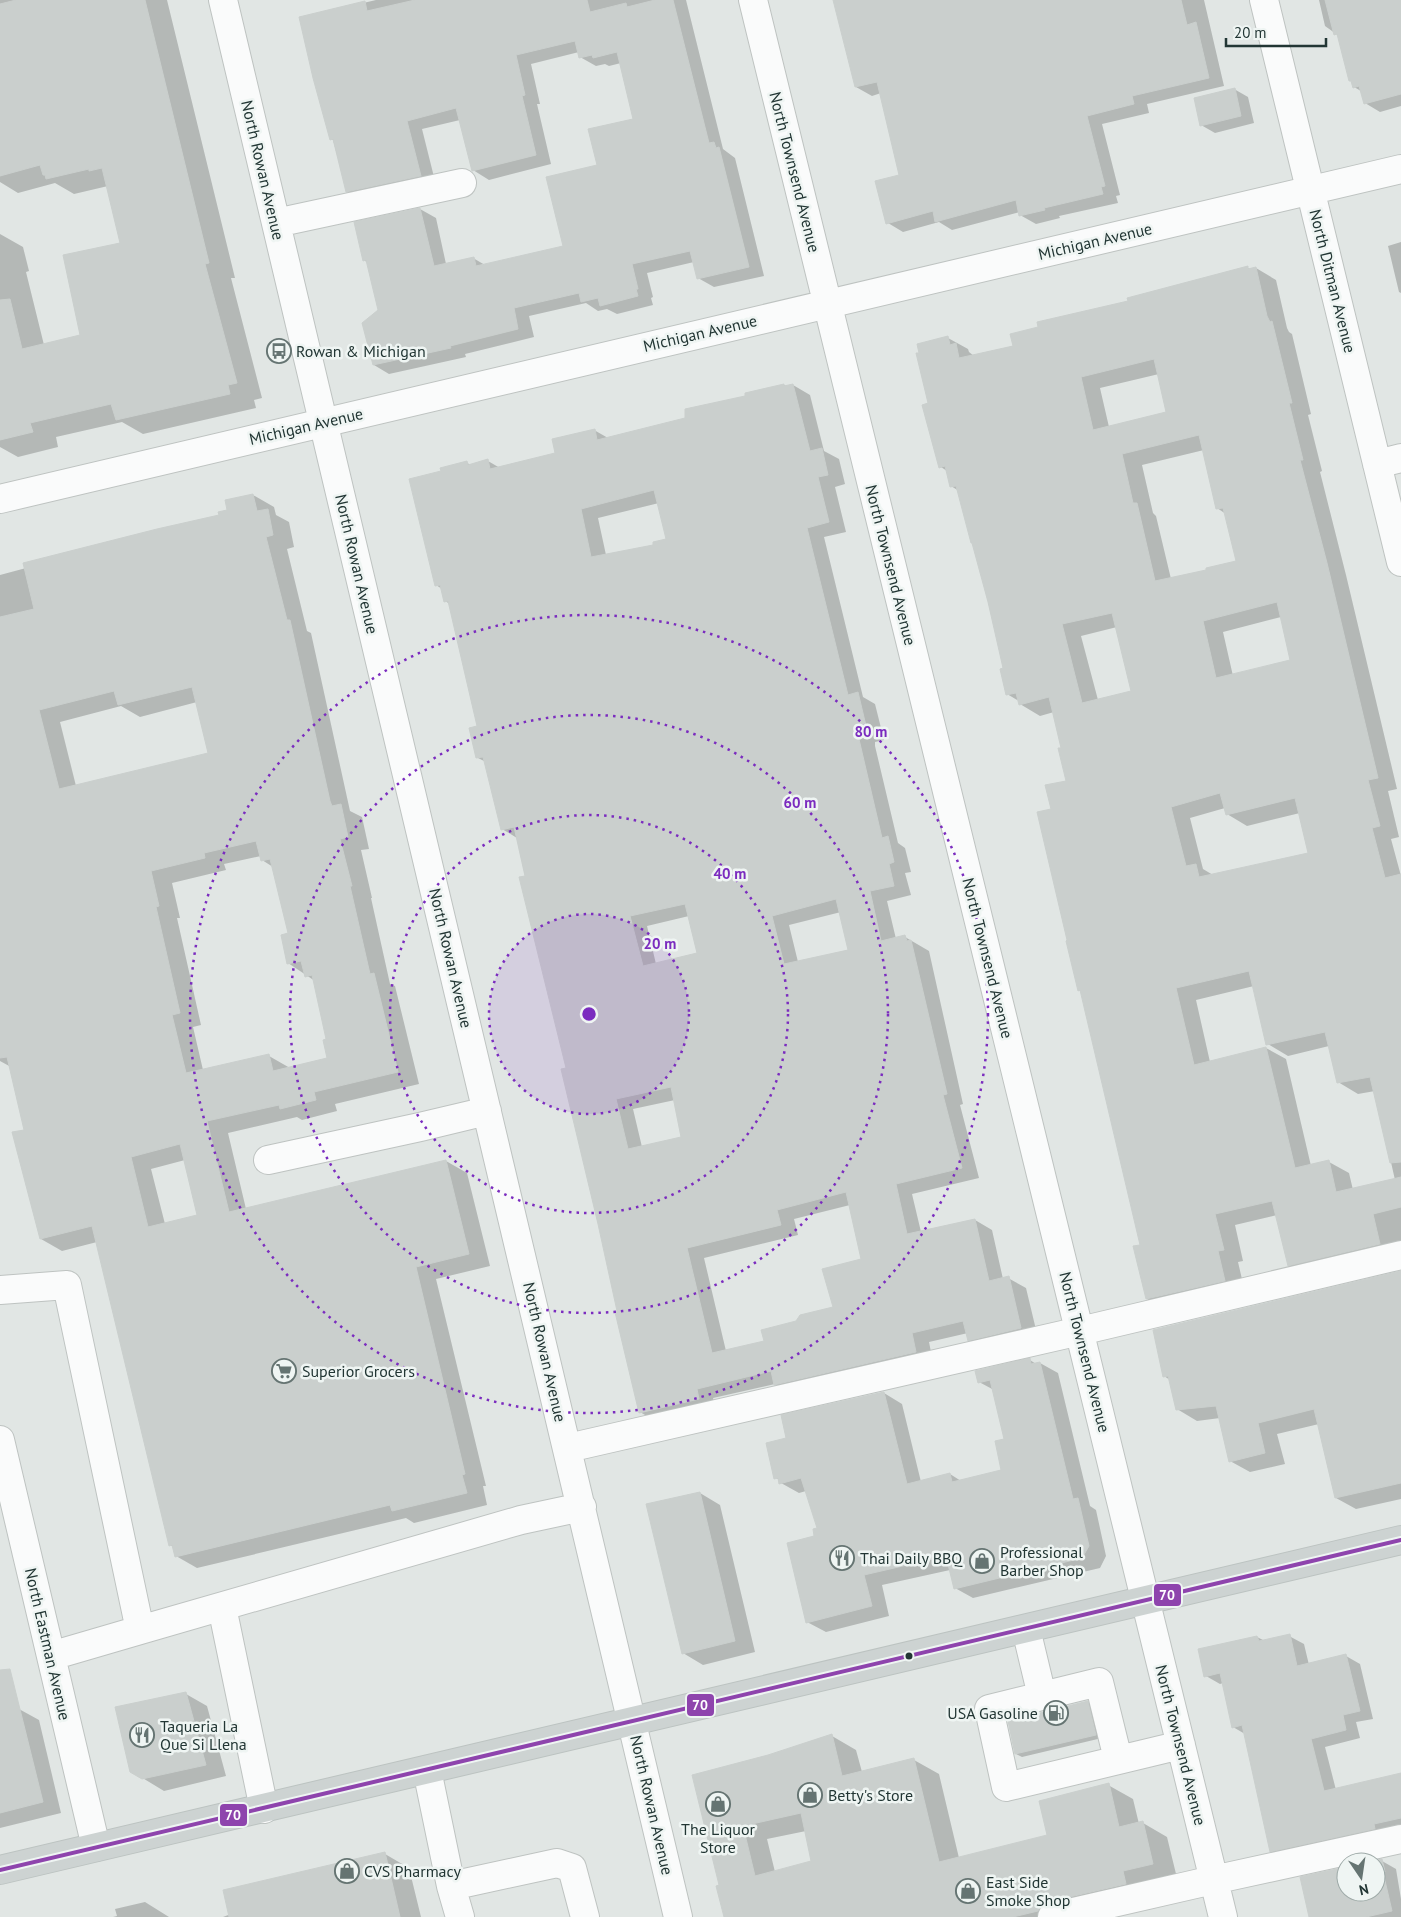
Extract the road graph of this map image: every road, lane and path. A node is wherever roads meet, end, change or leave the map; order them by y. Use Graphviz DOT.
graph roads {
  1 [pos="223,0"];
  2 [pos="753,0"];
  3 [pos="1264,0"];
  4 [pos="1401,169"];
  5 [pos="462,183"];
  6 [pos="1311,190"];
  7 [pos="276,223"];
  8 [pos="827,303"];
  9 [pos="323,422"];
  10 [pos="1389,461"];
  11 [pos="0,499"];
  12 [pos="1401,562"];
  13 [pos="487,1111"];
  14 [pos="268,1160"];
  15 [pos="1401,1255"];
  16 [pos="0,1290"];
  17 [pos="1080,1331"];
  18 [pos="0,1440"];
  19 [pos="568,1448"];
  20 [pos="582,1507"];
  21 [pos="1401,1540"];
  22 [pos="1145,1601"];
  23 [pos="222,1607"];
  24 [pos="1026,1629"];
  25 [pos="140,1630"];
  26 [pos="51,1656"];
  27 [pos="1042,1696"];
  28 [pos="632,1721"];
  29 [pos="1180,1745"];
  30 [pos="1118,1759"];
  31 [pos="427,1770"];
  32 [pos="264,1809"];
  33 [pos="1401,1839"];
  34 [pos="96,1847"];
  35 [pos="0,1870"];
  36 [pos="1214,1880"];
  37 [pos="451,1886"];
  38 [pos="460,1917"];
  39 [pos="585,1917"];
  40 [pos="678,1917"];
  41 [pos="1052,1917"];
  42 [pos="1223,1917"];
  1 -- 7 [label="street, North Rowan Avenue"];
  2 -- 8 [label="street, North Townsend Avenue"];
  3 -- 6 [label="street, North Ditman Avenue"];
  4 -- 6 [label="street, Michigan Avenue"];
  5 -- 7 [label="street"];
  6 -- 8 [label="street, Michigan Avenue"];
  6 -- 10 [label="street, North Ditman Avenue"];
  7 -- 9 [label="street, North Rowan Avenue"];
  8 -- 9 [label="street, Michigan Avenue"];
  8 -- 17 [label="street, North Townsend Avenue"];
  9 -- 11 [label="street, Michigan Avenue"];
  9 -- 13 [label="street, North Rowan Avenue"];
  10 -- 12 [label="street, North Ditman Avenue"];
  13 -- 14 [label="street"];
  13 -- 19 [label="street, North Rowan Avenue"];
  15 -- 17 [label="street"];
  16 -- 25 [label="street"];
  17 -- 19 [label="street"];
  17 -- 22 [label="street, North Townsend Avenue"];
  18 -- 26 [label="street, North Eastman Avenue"];
  19 -- 20 [label="street, North Rowan Avenue"];
  20 -- 23 [label="street"];
  20 -- 28 [label="street, North Rowan Avenue"];
  21 -- 22 [label="main road"];
  22 -- 24 [label="main road"];
  22 -- 29 [label="street, North Townsend Avenue"];
  23 -- 25 [label="street"];
  23 -- 32 [label="street"];
  24 -- 27 [label="street"];
  24 -- 28 [label="main road"];
  25 -- 26 [label="street"];
  26 -- 34 [label="street, North Eastman Avenue"];
  27 -- 30 [label="street"];
  27 -- 30 [label="street"];
  28 -- 31 [label="main road"];
  28 -- 40 [label="street, North Rowan Avenue"];
  29 -- 30 [label="street"];
  29 -- 36 [label="street, North Townsend Avenue"];
  31 -- 32 [label="main road"];
  31 -- 37 [label="street"];
  32 -- 34 [label="main road"];
  33 -- 36 [label="street"];
  34 -- 35 [label="main road"];
  36 -- 41 [label="street"];
  36 -- 42 [label="street, North Townsend Avenue"];
  37 -- 38 [label="street"];
  37 -- 39 [label="street"];
}
